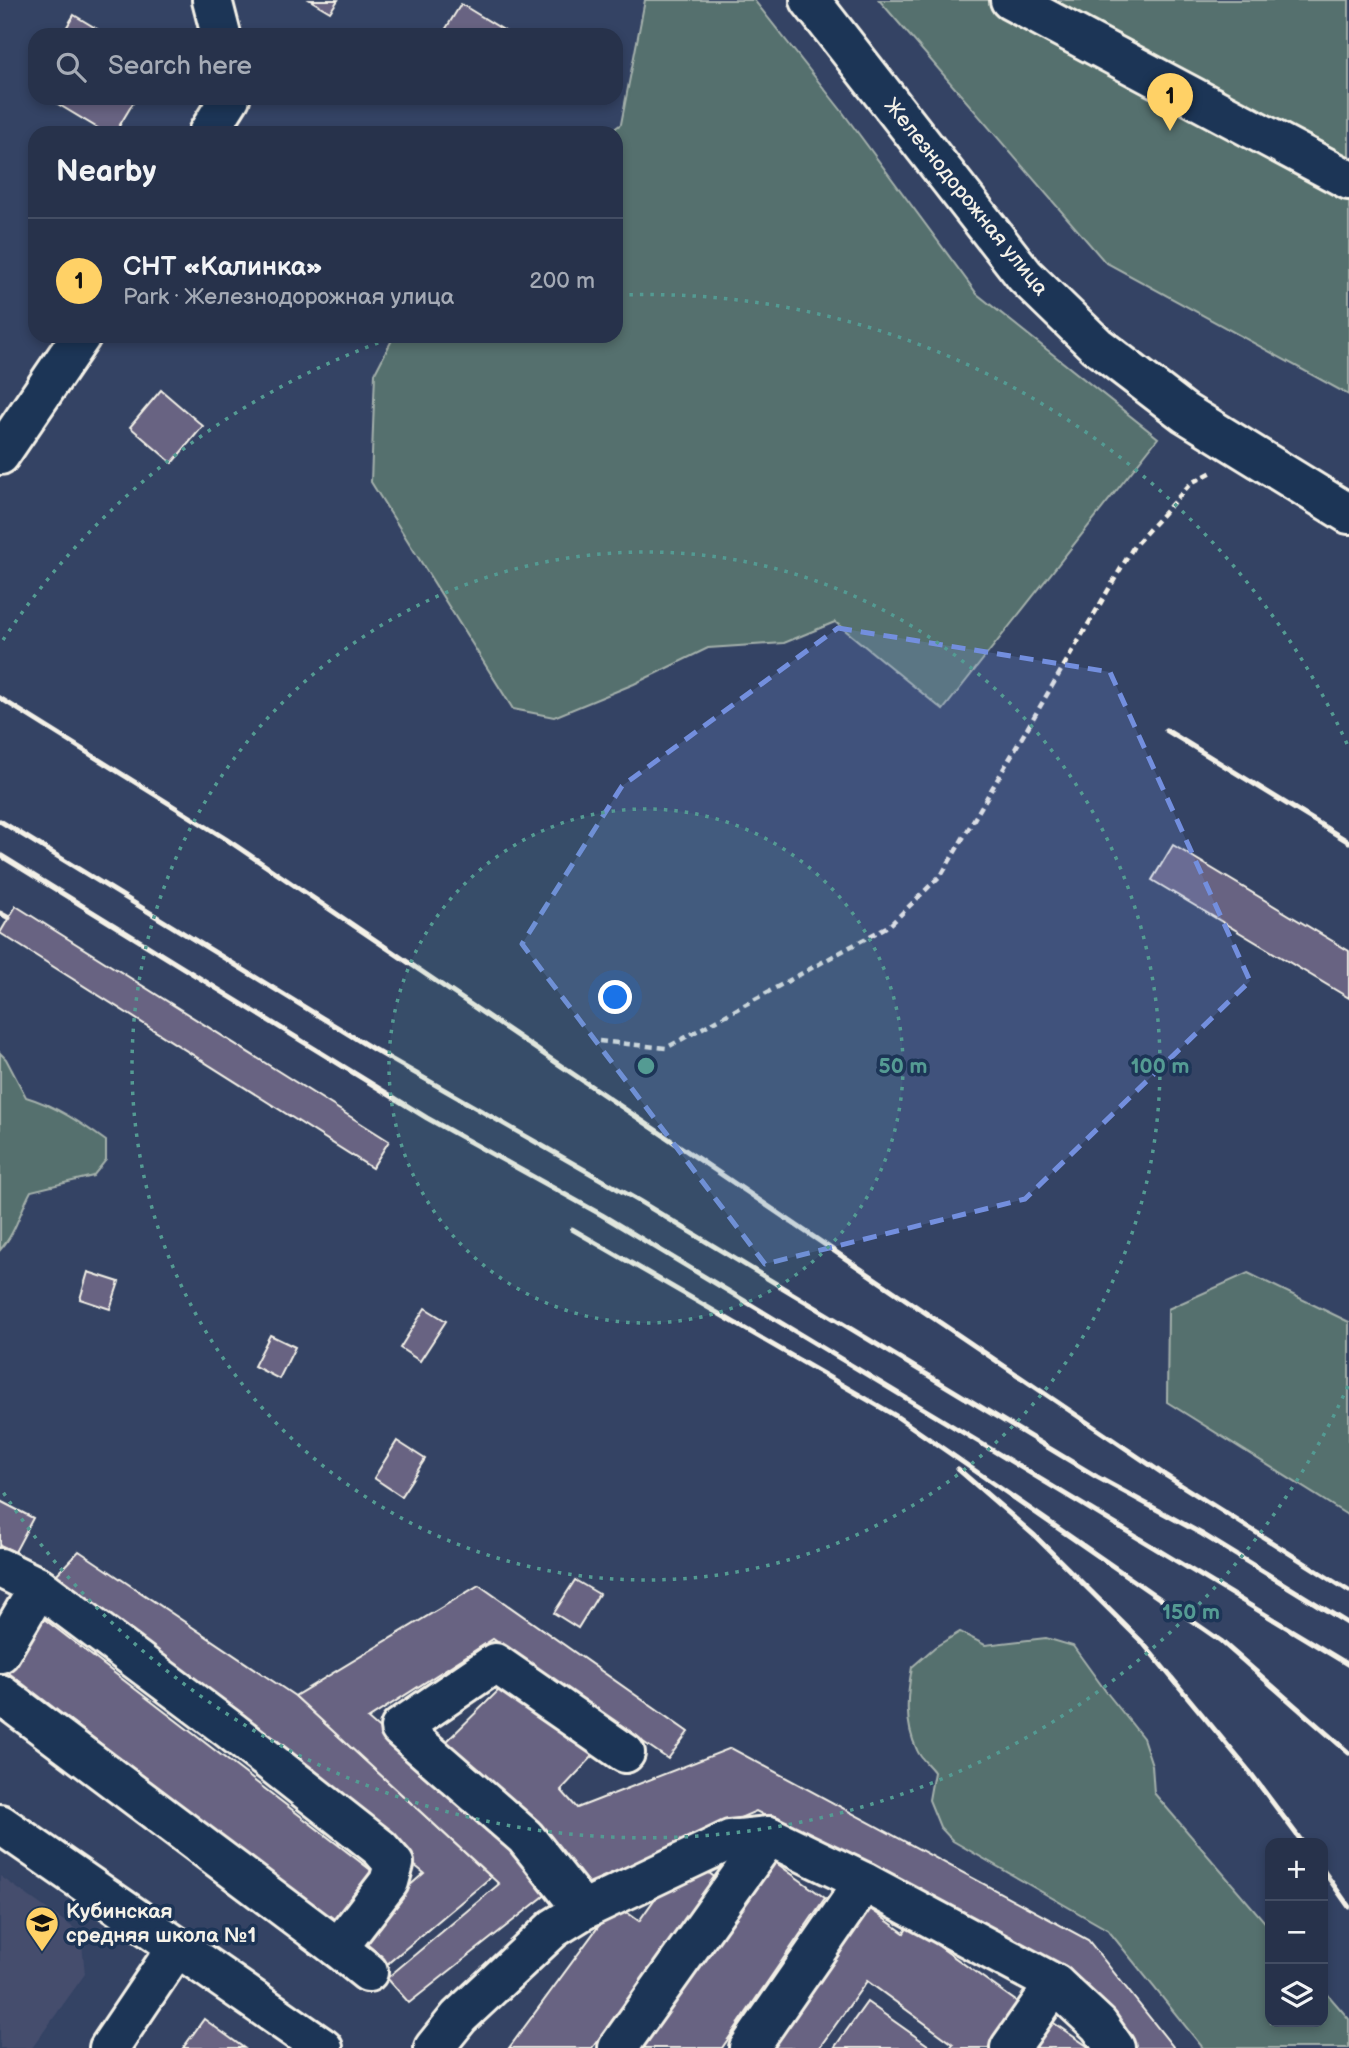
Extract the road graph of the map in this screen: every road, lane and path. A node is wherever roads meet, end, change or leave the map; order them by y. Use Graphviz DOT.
graph roads {
  1 [pos="212,0"];
  2 [pos="810,0"];
  3 [pos="1010,0"];
  4 [pos="219,28"];
  5 [pos="226,105"];
  6 [pos="212,126"];
  7 [pos="1349,180"];
  8 [pos="76,343"];
  9 [pos="1250,453"];
  10 [pos="0,456"];
  11 [pos="1349,514"];
  12 [pos="599,1041"];
  13 [pos="0,1568"];
  14 [pos="39,1587"];
  15 [pos="0,1653"];
  16 [pos="0,1694"];
  17 [pos="625,1753"];
  18 [pos="0,1824"];
  19 [pos="769,1836"];
  20 [pos="864,1882"];
  21 [pos="583,1910"];
  22 [pos="177,1947"];
  23 [pos="338,1948"];
  24 [pos="368,1972"];
  25 [pos="1055,1984"];
  26 [pos="109,2048"];
  27 [pos="323,2048"];
  28 [pos="434,2048"];
  29 [pos="618,2048"];
  30 [pos="748,2048"];
  31 [pos="1010,2048"];
  32 [pos="1115,2048"];
  1 -- 4 [label="street"];
  2 -- 9 [label="street, Железнодорожная улица"];
  3 -- 7 [label="street"];
  5 -- 6 [label="street"];
  8 -- 10 [label="street"];
  9 -- 11 [label="street, Железнодорожная улица"];
  9 -- 12 [label="path"];
  13 -- 14 [label="street"];
  14 -- 15 [label="street"];
  14 -- 23 [label="street"];
  16 -- 23 [label="street"];
  17 -- 21 [label="street"];
  18 -- 22 [label="street"];
  19 -- 20 [label="street"];
  19 -- 21 [label="street"];
  19 -- 29 [label="street"];
  20 -- 25 [label="street"];
  20 -- 30 [label="street"];
  21 -- 28 [label="street"];
  22 -- 26 [label="street"];
  22 -- 27 [label="street"];
  23 -- 24 [label="street"];
  25 -- 31 [label="street"];
  25 -- 32 [label="street"];
}
